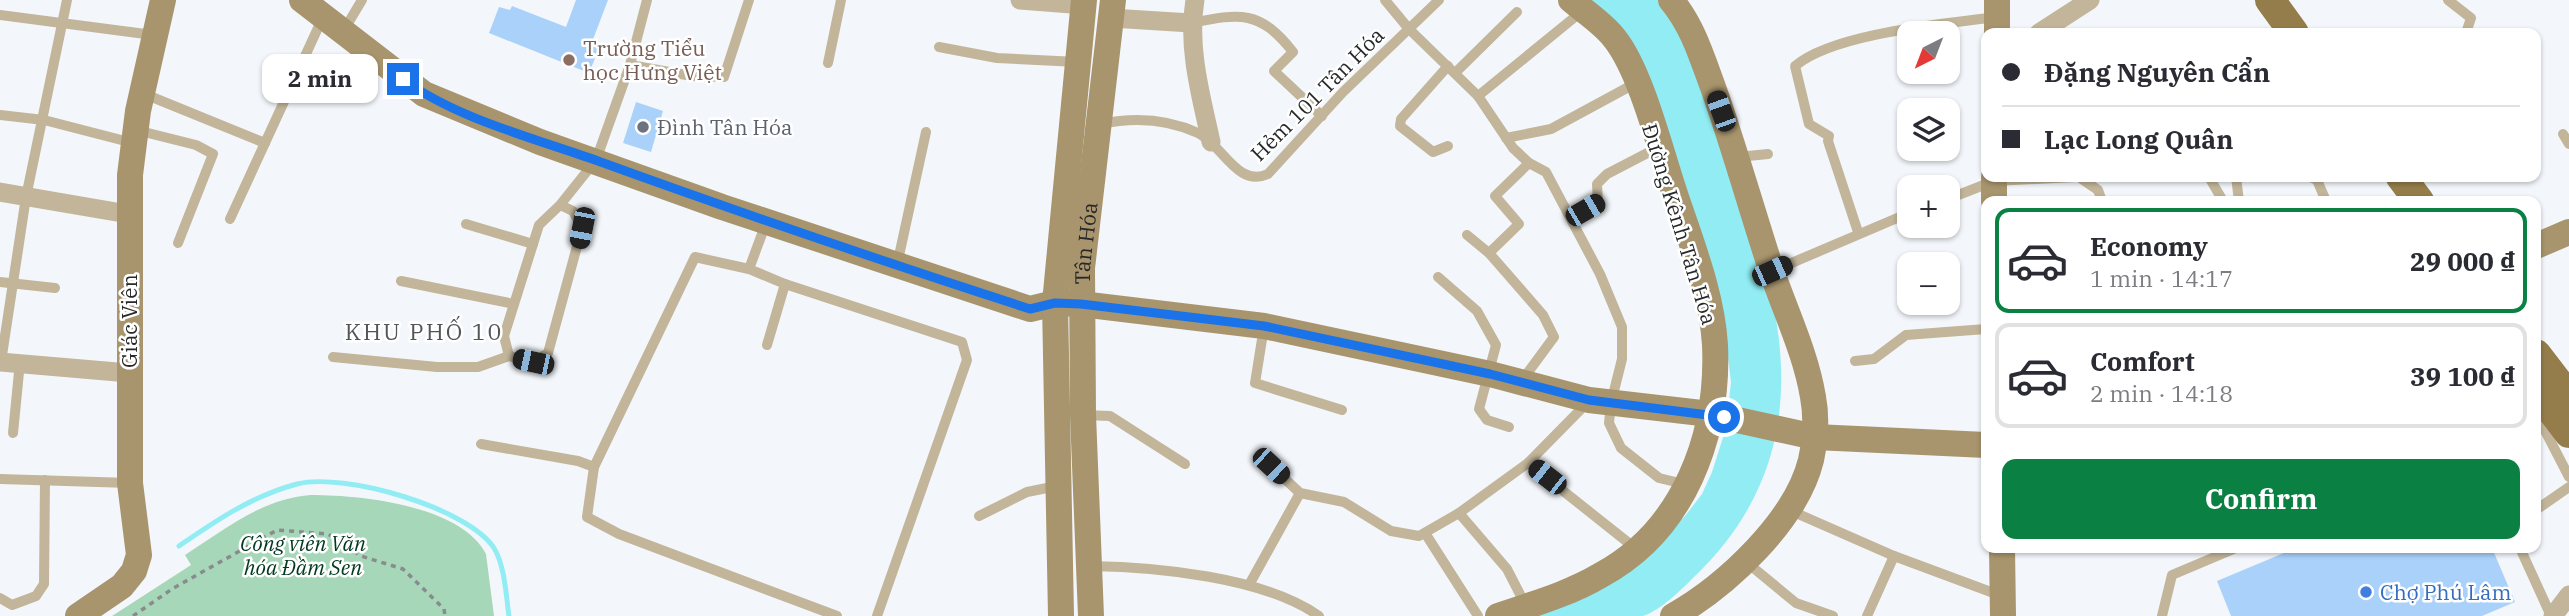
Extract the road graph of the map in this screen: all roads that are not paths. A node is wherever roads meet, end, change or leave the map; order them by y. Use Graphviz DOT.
graph roads {
  1 [pos="67,0"];
  2 [pos="163,0"];
  3 [pos="302,0"];
  4 [pos="362,0"];
  5 [pos="648,0"];
  6 [pos="749,0"];
  7 [pos="841,0"];
  8 [pos="1020,0"];
  9 [pos="1195,0"];
  10 [pos="1385,0"];
  11 [pos="1439,0"];
  12 [pos="1671,0"];
  13 [pos="2091,0"];
  14 [pos="2248,0"];
  15 [pos="2270,0"];
  16 [pos="2448,0"];
  17 [pos="1084,3"];
  18 [pos="1577,5"];
  19 [pos="1112,9"];
  20 [pos="1517,12"];
  21 [pos="0,15"];
  22 [pos="1997,17"];
  23 [pos="1191,23"];
  24 [pos="62,24"];
  25 [pos="333,24"];
  26 [pos="2047,28"];
  27 [pos="2269,28"];
  28 [pos="2290,28"];
  29 [pos="2468,28"];
  30 [pos="1409,29"];
  31 [pos="153,35"];
  32 [pos="939,47"];
  33 [pos="1079,62"];
  34 [pos="828,63"];
  35 [pos="631,65"];
  36 [pos="1451,70"];
  37 [pos="1637,82"];
  38 [pos="142,93"];
  39 [pos="1478,96"];
  40 [pos="0,115"];
  41 [pos="1322,116"];
  42 [pos="44,120"];
  43 [pos="1100,124"];
  44 [pos="926,132"];
  45 [pos="2563,134"];
  46 [pos="134,136"];
  47 [pos="1506,138"];
  48 [pos="1211,142"];
  49 [pos="265,143"];
  50 [pos="2569,144"];
  51 [pos="1448,146"];
  52 [pos="1659,147"];
  53 [pos="1768,154"];
  54 [pos="1738,157"];
  55 [pos="596,160"];
  56 [pos="1529,163"];
  57 [pos="2031,182"];
  58 [pos="2085,182"];
  59 [pos="2389,182"];
  60 [pos="1994,186"];
  61 [pos="2409,191"];
  62 [pos="0,192"];
  63 [pos="1960,195"];
  64 [pos="2100,196"];
  65 [pos="26,197"];
  66 [pos="560,205"];
  67 [pos="128,214"];
  68 [pos="1897,217"];
  69 [pos="1572,218"];
  70 [pos="230,219"];
  71 [pos="766,222"];
  72 [pos="466,224"];
  73 [pos="1858,232"];
  74 [pos="2569,232"];
  75 [pos="1467,235"];
  76 [pos="178,243"];
  77 [pos="533,244"];
  78 [pos="2541,244"];
  79 [pos="1489,253"];
  80 [pos="897,266"];
  81 [pos="748,269"];
  82 [pos="1772,271"];
  83 [pos="1438,276"];
  84 [pos="401,281"];
  85 [pos="0,282"];
  86 [pos="13,283"];
  87 [pos="785,284"];
  88 [pos="55,288"];
  89 [pos="514,304"];
  90 [pos="1068,304"];
  91 [pos="1264,326"];
  92 [pos="1981,329"];
  93 [pos="767,345"];
  94 [pos="509,356"];
  95 [pos="333,357"];
  96 [pos="1855,361"];
  97 [pos="7,362"];
  98 [pos="2541,371"];
  99 [pos="129,373"];
  100 [pos="1490,374"];
  101 [pos="1520,382"];
  102 [pos="1600,402"];
  103 [pos="1342,410"];
  104 [pos="2553,411"];
  105 [pos="1710,414"];
  106 [pos="1083,415"];
  107 [pos="1509,427"];
  108 [pos="13,433"];
  109 [pos="1815,437"];
  110 [pos="481,444"];
  111 [pos="1981,445"];
  112 [pos="1528,463"];
  113 [pos="1185,464"];
  114 [pos="1271,466"];
  115 [pos="594,467"];
  116 [pos="2569,477"];
  117 [pos="0,479"];
  118 [pos="45,480"];
  119 [pos="130,484"];
  120 [pos="1687,485"];
  121 [pos="1071,487"];
  122 [pos="2569,487"];
  123 [pos="1300,493"];
  124 [pos="2541,507"];
  125 [pos="1789,509"];
  126 [pos="1459,513"];
  127 [pos="979,516"];
  128 [pos="1425,533"];
  129 [pos="1638,550"];
  130 [pos="2003,553"];
  131 [pos="2224,553"];
  132 [pos="2522,553"];
  133 [pos="1894,556"];
  134 [pos="1745,561"];
  135 [pos="1087,566"];
  136 [pos="1249,585"];
  137 [pos="2569,595"];
  138 [pos="0,598"];
  139 [pos="1527,606"];
  140 [pos="2003,606"];
  141 [pos="78,616"];
  142 [pos="837,616"];
  143 [pos="877,616"];
  144 [pos="1061,616"];
  145 [pos="1091,616"];
  146 [pos="1319,616"];
  147 [pos="1478,616"];
  148 [pos="1498,616"];
  149 [pos="1673,616"];
  150 [pos="1833,616"];
  151 [pos="1867,616"];
  152 [pos="2162,616"];
  153 [pos="2552,616"];
  1 -- 24 [label="lane"];
  2 -- 31 [label="main road, Giác Viên"];
  3 -- 25 [label="main road"];
  4 -- 25 [label="lane"];
  5 -- 35 [label="lane"];
  6 -- 35 [label="lane"];
  7 -- 34 [label="lane"];
  8 -- 17 [label="street"];
  9 -- 23 [label="street"];
  10 -- 30 [label="lane"];
  11 -- 30 [label="lane, Hẻm 101 Tân Hóa"];
  12 -- 54 [label="main road"];
  13 -- 26 [label="street"];
  14 -- 27 [label="main road"];
  15 -- 28 [label="main road"];
  16 -- 29 [label="lane"];
  17 -- 33 [label="main road, Tân Hóa"];
  18 -- 37 [label="main road, Đường Kênh Tân Hóa"];
  18 -- 39 [label="lane"];
  19 -- 23 [label="street"];
  19 -- 43 [label="main road, Tân Hóa"];
  20 -- 36 [label="lane"];
  21 -- 24 [label="lane"];
  22 -- 73 [label="lane"];
  23 -- 41 [label="lane"];
  23 -- 48 [label="street"];
  24 -- 31 [label="lane"];
  24 -- 42 [label="lane"];
  25 -- 49 [label="lane"];
  25 -- 55 [label="main road"];
  30 -- 36 [label="lane, Hẻm 101 Tân Hóa"];
  30 -- 41 [label="lane, Hẻm 101 Tân Hóa"];
  31 -- 38 [label="main road, Giác Viên"];
  32 -- 33 [label="lane"];
  33 -- 90 [label="main road, Tân Hóa"];
  35 -- 55 [label="lane"];
  36 -- 39 [label="lane, Hẻm 101 Tân Hóa"];
  36 -- 51 [label="lane"];
  37 -- 47 [label="lane"];
  37 -- 52 [label="main road, Đường Kênh Tân Hóa"];
  38 -- 46 [label="main road, Giác Viên"];
  38 -- 49 [label="lane"];
  39 -- 47 [label="lane, Hẻm 101 Tân Hóa"];
  40 -- 42 [label="lane"];
  41 -- 48 [label="lane, Hẻm 101 Tân Hóa"];
  42 -- 46 [label="lane"];
  42 -- 65 [label="lane"];
  43 -- 48 [label="lane, Hẻm 101 Tân Hóa"];
  43 -- 90 [label="main road, Tân Hóa"];
  44 -- 80 [label="lane"];
  45 -- 50 [label="lane"];
  46 -- 67 [label="main road, Giác Viên"];
  46 -- 76 [label="lane"];
  47 -- 56 [label="lane, Hẻm 101 Tân Hóa"];
  49 -- 70 [label="lane"];
  52 -- 69 [label="lane"];
  52 -- 105 [label="main road, Đường Kênh Tân Hóa"];
  53 -- 54 [label="lane"];
  54 -- 82 [label="main road"];
  55 -- 66 [label="lane"];
  55 -- 71 [label="main road"];
  56 -- 69 [label="lane, Hẻm 101 Tân Hóa"];
  56 -- 79 [label="lane"];
  57 -- 60 [label="lane"];
  58 -- 64 [label="lane"];
  59 -- 61 [label="main road"];
  60 -- 63 [label="lane"];
  62 -- 65 [label="street"];
  65 -- 67 [label="street"];
  65 -- 86 [label="lane"];
  66 -- 77 [label="lane"];
  66 -- 94 [label="lane"];
  67 -- 99 [label="main road, Giác Viên"];
  68 -- 73 [label="lane"];
  69 -- 102 [label="lane, Hẻm 101 Tân Hóa"];
  71 -- 80 [label="main road"];
  71 -- 81 [label="lane"];
  72 -- 77 [label="lane"];
  73 -- 82 [label="lane"];
  74 -- 78 [label="main road"];
  75 -- 79 [label="lane"];
  77 -- 89 [label="lane"];
  79 -- 101 [label="lane"];
  80 -- 90 [label="main road"];
  81 -- 87 [label="lane"];
  81 -- 115 [label="lane"];
  82 -- 109 [label="main road"];
  83 -- 100 [label="lane"];
  84 -- 89 [label="lane"];
  85 -- 86 [label="lane"];
  86 -- 88 [label="lane"];
  86 -- 97 [label="lane"];
  87 -- 93 [label="lane"];
  87 -- 143 [label="lane"];
  89 -- 94 [label="lane"];
  90 -- 91 [label="main road"];
  90 -- 106 [label="main road, Tân Hóa"];
  90 -- 121 [label="main road, Tân Hóa"];
  91 -- 100 [label="main road"];
  91 -- 103 [label="lane"];
  92 -- 96 [label="lane"];
  94 -- 95 [label="lane"];
  97 -- 99 [label="street"];
  97 -- 108 [label="lane"];
  98 -- 104 [label="main road"];
  99 -- 119 [label="main road, Giác Viên"];
  100 -- 101 [label="main road"];
  100 -- 107 [label="lane"];
  101 -- 102 [label="main road"];
  102 -- 105 [label="main road"];
  102 -- 112 [label="lane"];
  102 -- 120 [label="lane"];
  104 -- 116 [label="lane"];
  105 -- 109 [label="main road"];
  105 -- 120 [label="main road, Đường Kênh Tân Hóa"];
  106 -- 113 [label="lane"];
  106 -- 121 [label="main road, Tân Hóa"];
  109 -- 111 [label="main road"];
  109 -- 125 [label="main road"];
  110 -- 115 [label="lane"];
  112 -- 126 [label="lane"];
  112 -- 129 [label="lane"];
  114 -- 123 [label="lane"];
  115 -- 142 [label="lane"];
  117 -- 118 [label="lane"];
  118 -- 119 [label="lane"];
  118 -- 138 [label="lane"];
  119 -- 141 [label="main road, Giác Viên"];
  120 -- 129 [label="main road, Đường Kênh Tân Hóa"];
  121 -- 127 [label="lane"];
  121 -- 135 [label="main road, Tân Hóa"];
  121 -- 144 [label="main road, Tân Hóa"];
  122 -- 124 [label="lane"];
  123 -- 128 [label="lane"];
  123 -- 136 [label="lane"];
  125 -- 133 [label="lane"];
  125 -- 134 [label="main road"];
  126 -- 128 [label="lane"];
  126 -- 139 [label="lane"];
  128 -- 147 [label="lane"];
  129 -- 139 [label="main road, Đường Kênh Tân Hóa"];
  130 -- 140 [label="main road"];
  131 -- 152 [label="lane"];
  132 -- 153 [label="lane"];
  133 -- 140 [label="lane"];
  133 -- 151 [label="lane"];
  134 -- 149 [label="main road"];
  134 -- 150 [label="lane"];
  135 -- 136 [label="lane"];
  135 -- 145 [label="main road, Tân Hóa"];
  136 -- 146 [label="lane"];
  137 -- 153 [label="street"];
  139 -- 148 [label="main road, Đường Kênh Tân Hóa"];
}
